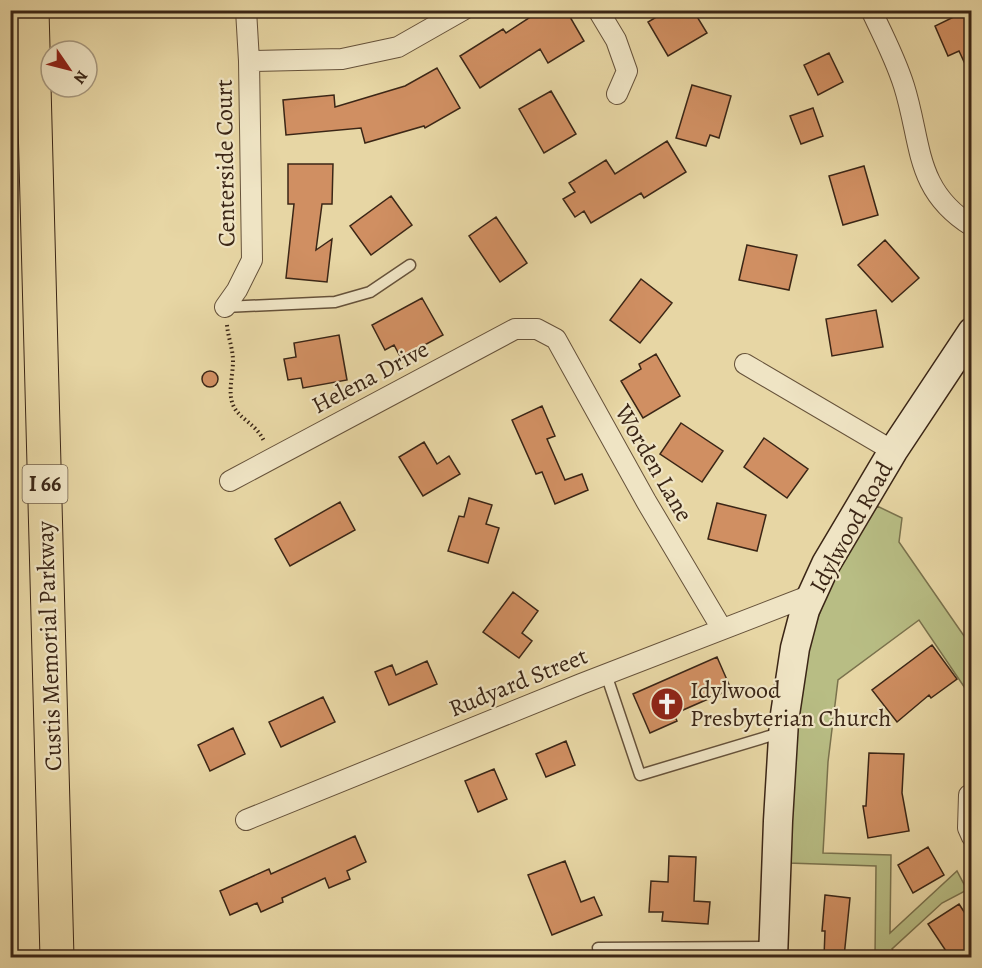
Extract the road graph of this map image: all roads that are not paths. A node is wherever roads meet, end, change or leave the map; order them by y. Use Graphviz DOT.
graph roads {
  1 [pos="32,10"];
  2 [pos="246,10"];
  3 [pos="463,10"];
  4 [pos="597,10"];
  5 [pos="871,10"];
  6 [pos="249,62"];
  7 [pos="618,94"];
  8 [pos="972,226"];
  9 [pos="410,266"];
  10 [pos="225,307"];
  11 [pos="537,328"];
  12 [pos="972,332"];
  13 [pos="745,364"];
  14 [pos="893,451"];
  15 [pos="230,481"];
  16 [pos="811,596"];
  17 [pos="722,630"];
  18 [pos="606,674"];
  19 [pos="783,732"];
  20 [pos="969,795"];
  21 [pos="246,820"];
  22 [pos="972,837"];
  23 [pos="598,948"];
  24 [pos="773,952"];
  25 [pos="57,957"];
  1 -- 25 [label="highway, Custis Memorial Parkway / I 66"];
  2 -- 6 [label="street, Centerside Court"];
  3 -- 6 [label="street"];
  4 -- 7 [label="street"];
  5 -- 8 [label="street"];
  6 -- 10 [label="street, Centerside Court"];
  9 -- 10 [label="lane"];
  11 -- 15 [label="street, Helena Drive"];
  11 -- 17 [label="street, Worden Lane"];
  12 -- 14 [label="main road, Idylwood Road"];
  13 -- 14 [label="street"];
  14 -- 16 [label="main road, Idylwood Road"];
  16 -- 17 [label="street, Rudyard Street"];
  16 -- 19 [label="main road, Idylwood Road"];
  17 -- 18 [label="street, Rudyard Street"];
  18 -- 19 [label="lane"];
  18 -- 21 [label="street, Rudyard Street"];
  19 -- 24 [label="main road, Idylwood Road"];
  20 -- 22 [label="street"];
  23 -- 24 [label="lane"];
}
